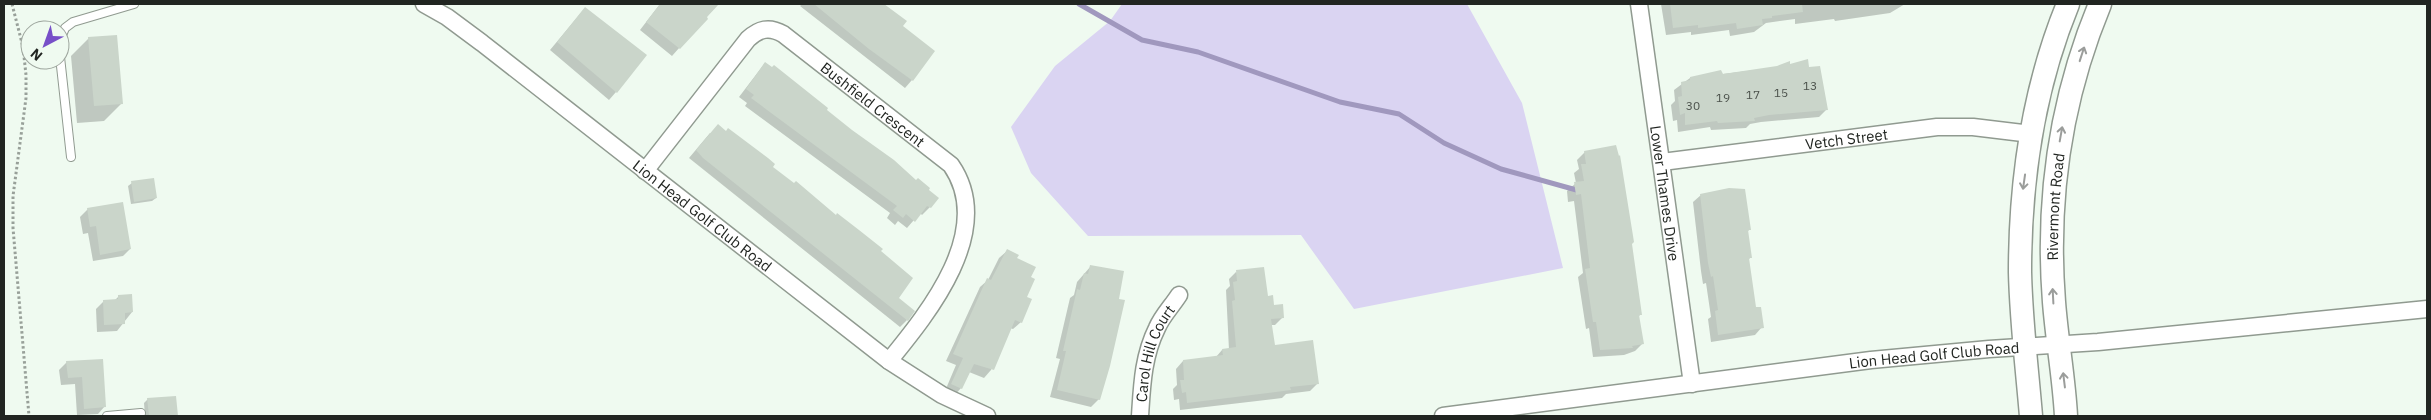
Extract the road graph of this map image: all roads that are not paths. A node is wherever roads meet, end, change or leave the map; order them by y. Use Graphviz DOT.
graph roads {
  1 [pos="134,4"];
  2 [pos="1639,4"];
  3 [pos="2068,4"];
  4 [pos="2100,4"];
  5 [pos="431,5"];
  6 [pos="70,24"];
  7 [pos="61,70"];
  8 [pos="2031,134"];
  9 [pos="71,157"];
  10 [pos="1662,162"];
  11 [pos="645,171"];
  12 [pos="1179,295"];
  13 [pos="2427,309"];
  14 [pos="2059,345"];
  15 [pos="2025,346"];
  16 [pos="889,361"];
  17 [pos="1692,384"];
  18 [pos="141,413"];
  19 [pos="107,416"];
  20 [pos="986,416"];
  21 [pos="1140,416"];
  22 [pos="1443,416"];
  23 [pos="2031,416"];
  24 [pos="2066,416"];
  1 -- 6 [label="lane"];
  2 -- 10 [label="street, Lower Thames Drive"];
  3 -- 8 [label="street, Rivermont Road"];
  14 -- 4 [label="street, Rivermont Road, one-way"];
  5 -- 11 [label="street, Lion Head Golf Club Road"];
  7 -- 9 [label="lane"];
  8 -- 10 [label="street, Vetch Street"];
  8 -- 15 [label="street, Rivermont Road, one-way"];
  10 -- 17 [label="street, Lower Thames Drive"];
  11 -- 16 [label="street, Lion Head Golf Club Road"];
  11 -- 16 [label="street, Bushfield Crescent"];
  12 -- 21 [label="street, Carol Hill Court"];
  13 -- 14 [label="street, Lion Head Golf Club Road"];
  14 -- 15 [label="street, Lion Head Golf Club Road"];
  24 -- 14 [label="street, Rivermont Road, one-way"];
  15 -- 17 [label="street, Lion Head Golf Club Road"];
  15 -- 23 [label="street, Rivermont Road"];
  16 -- 20 [label="street, Lion Head Golf Club Road"];
  17 -- 22 [label="street, Lion Head Golf Club Road"];
  18 -- 19 [label="lane"];
}
